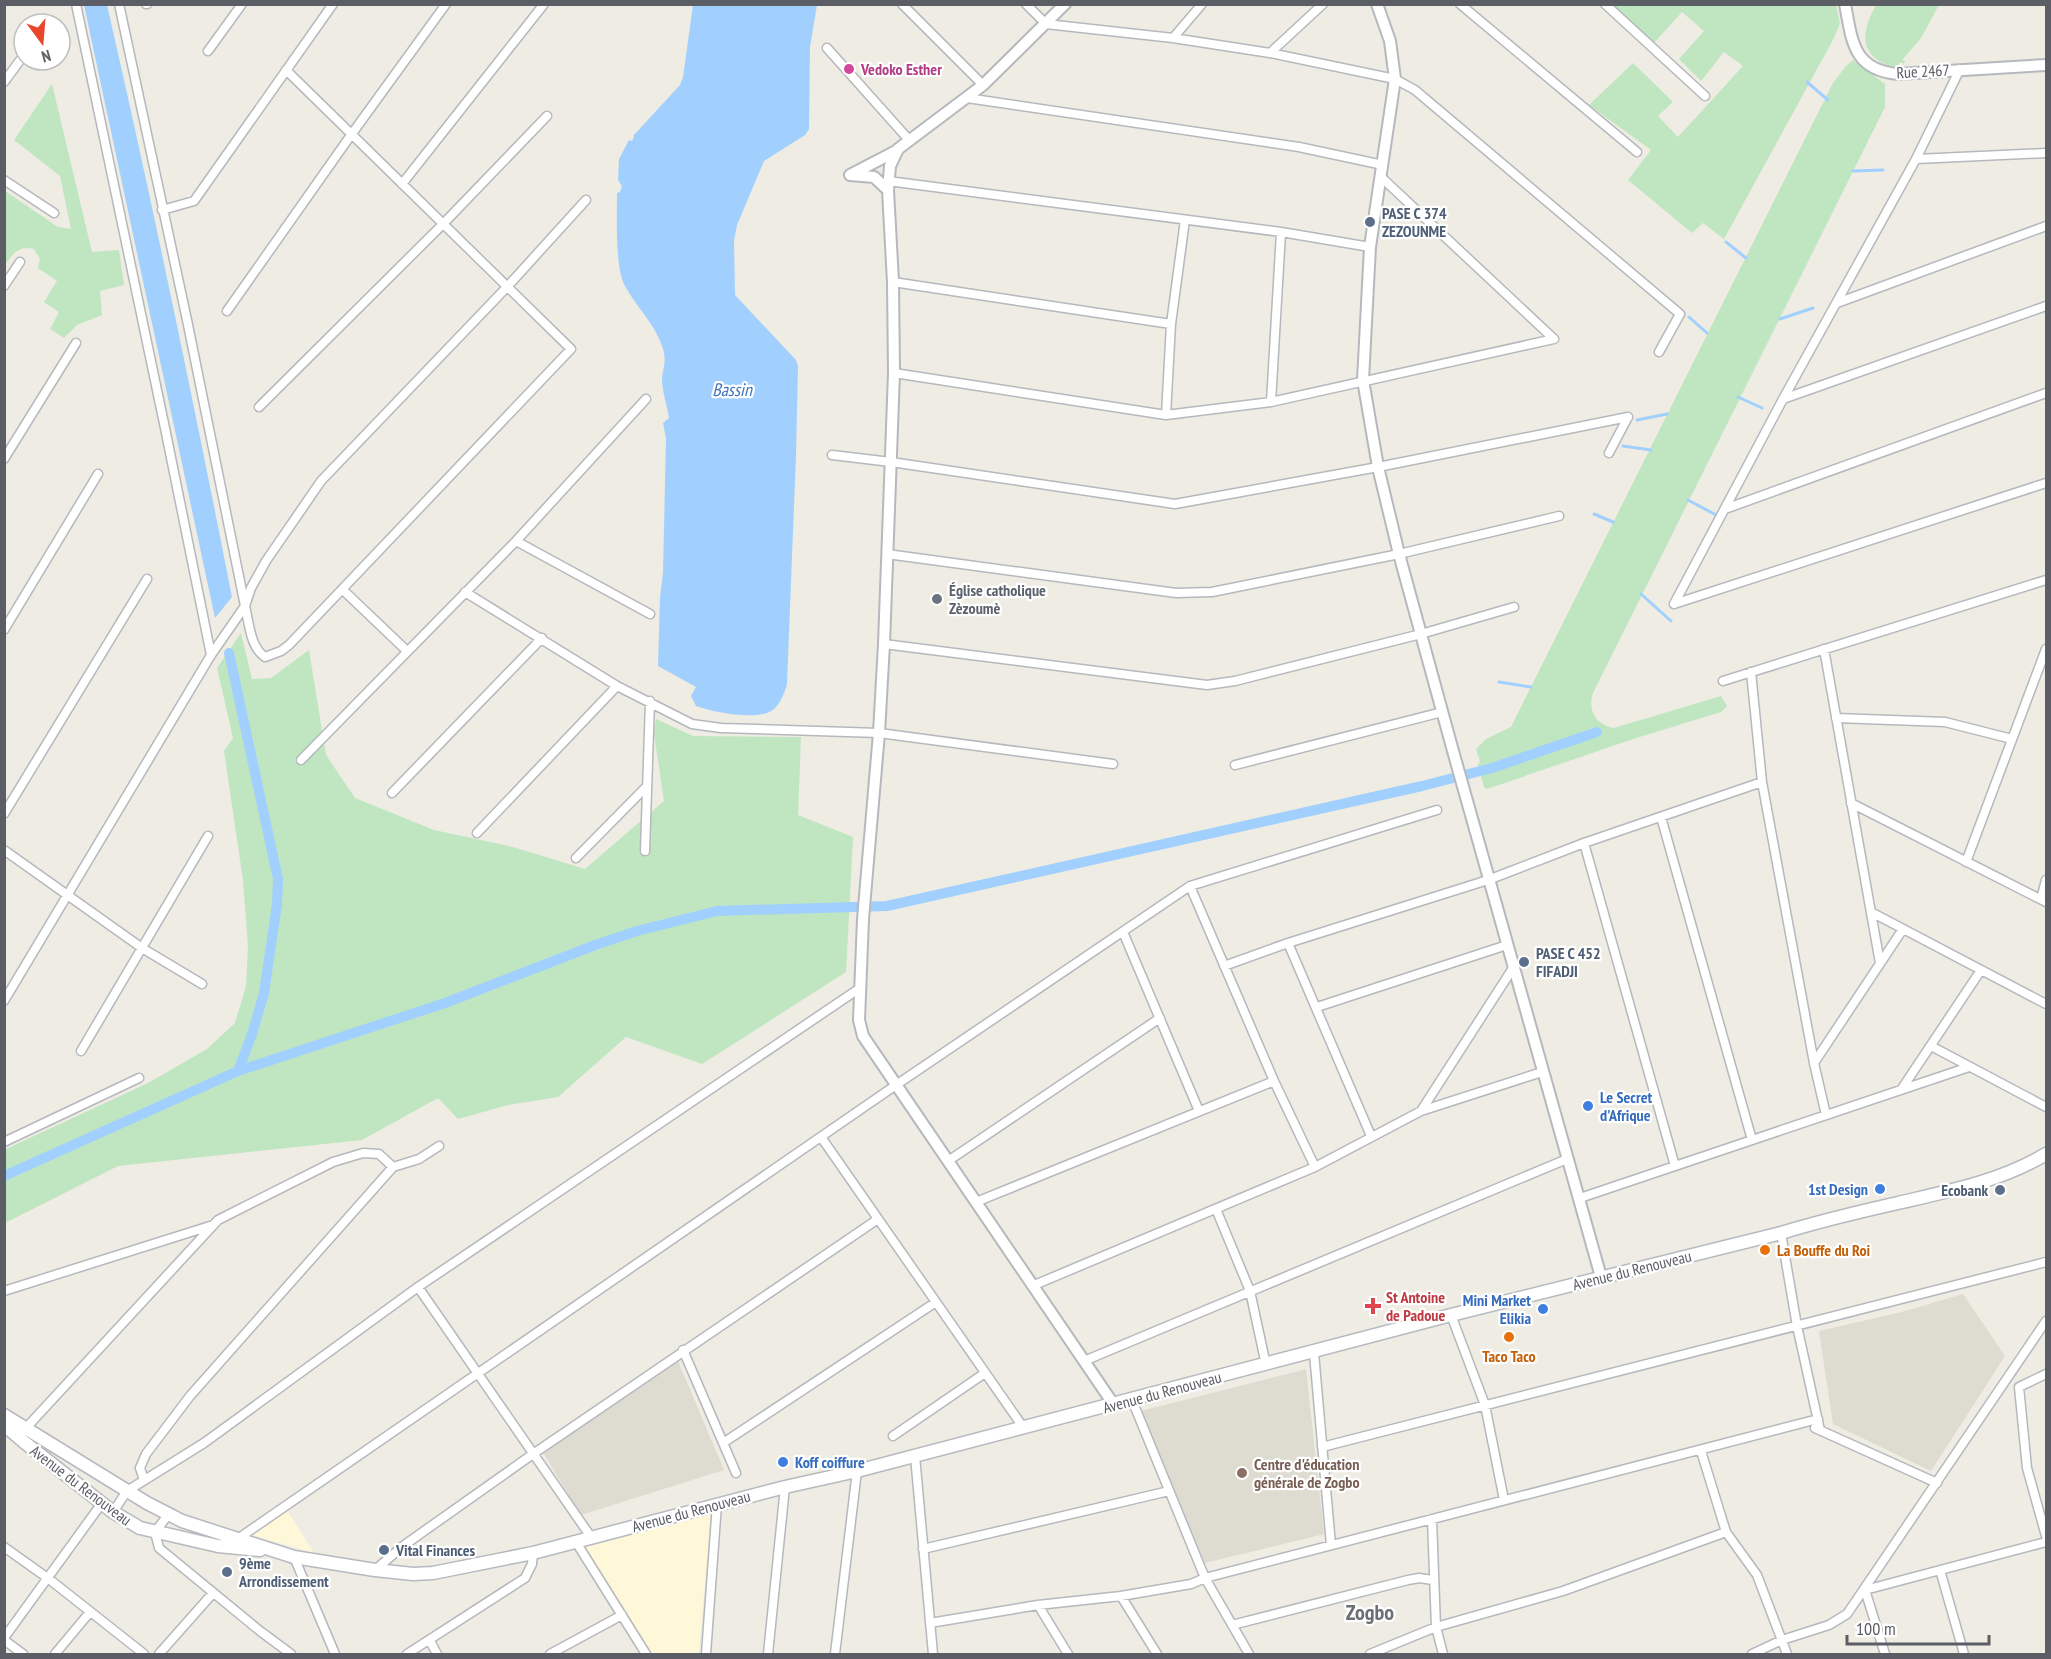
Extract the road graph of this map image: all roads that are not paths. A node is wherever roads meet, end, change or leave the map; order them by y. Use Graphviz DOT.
graph roads {
  1 [pos="76,4"];
  2 [pos="119,4"];
  3 [pos="242,4"];
  4 [pos="333,4"];
  5 [pos="446,4"];
  6 [pos="544,4"];
  7 [pos="902,4"];
  8 [pos="1026,4"];
  9 [pos="1065,4"];
  10 [pos="1202,4"];
  11 [pos="1323,4"];
  12 [pos="1377,4"];
  13 [pos="1460,4"];
  14 [pos="1605,4"];
  15 [pos="1845,4"];
  16 [pos="1046,24"];
  17 [pos="1173,39"];
  18 [pos="827,48"];
  19 [pos="208,51"];
  20 [pos="1270,53"];
  21 [pos="2046,66"];
  22 [pos="1960,69"];
  23 [pos="286,70"];
  24 [pos="1395,79"];
  25 [pos="983,85"];
  26 [pos="1706,96"];
  27 [pos="967,98"];
  28 [pos="547,116"];
  29 [pos="351,135"];
  30 [pos="910,141"];
  31 [pos="898,149"];
  32 [pos="1637,153"];
  33 [pos="2046,153"];
  34 [pos="1916,159"];
  35 [pos="1383,165"];
  36 [pos="1380,177"];
  37 [pos="4,180"];
  38 [pos="402,184"];
  39 [pos="888,186"];
  40 [pos="586,200"];
  41 [pos="162,210"];
  42 [pos="54,213"];
  43 [pos="1185,220"];
  44 [pos="443,224"];
  45 [pos="2046,226"];
  46 [pos="1281,232"];
  47 [pos="1370,247"];
  48 [pos="20,262"];
  49 [pos="893,282"];
  50 [pos="4,286"];
  51 [pos="507,287"];
  52 [pos="1837,303"];
  53 [pos="2046,306"];
  54 [pos="227,310"];
  55 [pos="1172,324"];
  56 [pos="76,343"];
  57 [pos="1659,352"];
  58 [pos="894,373"];
  59 [pos="1363,380"];
  60 [pos="2046,393"];
  61 [pos="646,399"];
  62 [pos="1783,399"];
  63 [pos="1271,402"];
  64 [pos="259,407"];
  65 [pos="1166,415"];
  66 [pos="1609,453"];
  67 [pos="832,455"];
  68 [pos="4,459"];
  69 [pos="891,462"];
  70 [pos="1378,467"];
  71 [pos="98,474"];
  72 [pos="2046,483"];
  73 [pos="1725,509"];
  74 [pos="1558,516"];
  75 [pos="516,541"];
  76 [pos="887,554"];
  77 [pos="1399,554"];
  78 [pos="147,579"];
  79 [pos="2046,580"];
  80 [pos="343,590"];
  81 [pos="465,592"];
  82 [pos="245,606"];
  83 [pos="1514,607"];
  84 [pos="650,614"];
  85 [pos="4,630"];
  86 [pos="1421,634"];
  87 [pos="542,638"];
  88 [pos="884,644"];
  89 [pos="2046,649"];
  90 [pos="1824,650"];
  91 [pos="407,651"];
  92 [pos="211,655"];
  93 [pos="1750,672"];
  94 [pos="1723,681"];
  95 [pos="617,686"];
  96 [pos="650,701"];
  97 [pos="1442,712"];
  98 [pos="1836,718"];
  99 [pos="879,733"];
  100 [pos="2012,739"];
  101 [pos="301,760"];
  102 [pos="1113,764"];
  103 [pos="1235,765"];
  104 [pos="1762,782"];
  105 [pos="647,786"];
  106 [pos="392,793"];
  107 [pos="1851,803"];
  108 [pos="1437,810"];
  109 [pos="4,814"];
  110 [pos="1661,817"];
  111 [pos="477,833"];
  112 [pos="208,836"];
  113 [pos="1584,843"];
  114 [pos="4,850"];
  115 [pos="645,851"];
  116 [pos="576,858"];
  117 [pos="1966,862"];
  118 [pos="1488,880"];
  119 [pos="2046,880"];
  120 [pos="1190,886"];
  121 [pos="67,896"];
  122 [pos="2044,901"];
  123 [pos="1871,912"];
  124 [pos="1903,929"];
  125 [pos="1123,932"];
  126 [pos="1288,943"];
  127 [pos="1507,945"];
  128 [pos="142,948"];
  129 [pos="1880,963"];
  130 [pos="1224,966"];
  131 [pos="1514,968"];
  132 [pos="1981,970"];
  133 [pos="202,984"];
  134 [pos="860,988"];
  135 [pos="4,1001"];
  136 [pos="2046,1004"];
  137 [pos="1317,1007"];
  138 [pos="1160,1018"];
  139 [pos="1931,1046"];
  140 [pos="81,1051"];
  141 [pos="1814,1063"];
  142 [pos="1969,1067"];
  143 [pos="1542,1072"];
  144 [pos="139,1078"];
  145 [pos="1274,1081"];
  146 [pos="896,1085"];
  147 [pos="1900,1090"];
  148 [pos="2046,1107"];
  149 [pos="1421,1111"];
  150 [pos="1199,1112"];
  151 [pos="1826,1115"];
  152 [pos="1371,1136"];
  153 [pos="821,1137"];
  154 [pos="1752,1140"];
  155 [pos="4,1142"];
  156 [pos="439,1146"];
  157 [pos="2046,1154"];
  158 [pos="1567,1159"];
  159 [pos="948,1161"];
  160 [pos="1675,1166"];
  161 [pos="393,1167"];
  162 [pos="1315,1167"];
  163 [pos="1580,1198"];
  164 [pos="976,1202"];
  165 [pos="1216,1209"];
  166 [pos="878,1219"];
  167 [pos="211,1226"];
  168 [pos="1781,1233"];
  169 [pos="2046,1262"];
  170 [pos="1601,1277"];
  171 [pos="1032,1286"];
  172 [pos="418,1287"];
  173 [pos="4,1291"];
  174 [pos="1250,1291"];
  175 [pos="936,1302"];
  176 [pos="1451,1315"];
  177 [pos="2046,1320"];
  178 [pos="1797,1326"];
  179 [pos="683,1350"];
  180 [pos="1314,1353"];
  181 [pos="1084,1361"];
  182 [pos="1266,1365"];
  183 [pos="986,1373"];
  184 [pos="478,1374"];
  185 [pos="2046,1374"];
  186 [pos="1132,1400"];
  187 [pos="1114,1405"];
  188 [pos="1485,1405"];
  189 [pos="4,1415"];
  190 [pos="1818,1419"];
  191 [pos="1804,1423"];
  192 [pos="4,1425"];
  193 [pos="1023,1427"];
  194 [pos="26,1428"];
  195 [pos="1820,1430"];
  196 [pos="893,1436"];
  197 [pos="723,1443"];
  198 [pos="1322,1447"];
  199 [pos="1701,1451"];
  200 [pos="533,1454"];
  201 [pos="915,1456"];
  202 [pos="857,1471"];
  203 [pos="736,1473"];
  204 [pos="144,1480"];
  205 [pos="1937,1483"];
  206 [pos="785,1487"];
  207 [pos="127,1491"];
  208 [pos="1169,1491"];
  209 [pos="1504,1500"];
  210 [pos="102,1503"];
  211 [pos="717,1504"];
  212 [pos="113,1512"];
  213 [pos="168,1515"];
  214 [pos="1432,1519"];
  215 [pos="154,1532"];
  216 [pos="1726,1532"];
  217 [pos="2046,1536"];
  218 [pos="591,1537"];
  219 [pos="239,1538"];
  220 [pos="576,1542"];
  221 [pos="2046,1542"];
  222 [pos="1331,1545"];
  223 [pos="4,1546"];
  224 [pos="923,1549"];
  225 [pos="269,1551"];
  226 [pos="533,1553"];
  227 [pos="294,1557"];
  228 [pos="375,1570"];
  229 [pos="1940,1570"];
  230 [pos="1204,1578"];
  231 [pos="49,1579"];
  232 [pos="1433,1580"];
  233 [pos="1865,1590"];
  234 [pos="213,1593"];
  235 [pos="1121,1596"];
  236 [pos="1038,1605"];
  237 [pos="90,1612"];
  238 [pos="622,1615"];
  239 [pos="930,1623"];
  240 [pos="1232,1625"];
  241 [pos="1436,1627"];
  242 [pos="4,1639"];
  243 [pos="1782,1640"];
  244 [pos="430,1641"];
  245 [pos="23,1654"];
  246 [pos="55,1654"];
  247 [pos="144,1654"];
  248 [pos="159,1654"];
  249 [pos="291,1654"];
  250 [pos="335,1654"];
  251 [pos="407,1654"];
  252 [pos="436,1654"];
  253 [pos="550,1654"];
  254 [pos="646,1654"];
  255 [pos="706,1654"];
  256 [pos="768,1654"];
  257 [pos="835,1654"];
  258 [pos="933,1654"];
  259 [pos="1068,1654"];
  260 [pos="1157,1654"];
  261 [pos="1249,1654"];
  262 [pos="1370,1654"];
  263 [pos="1443,1654"];
  264 [pos="1752,1654"];
  265 [pos="1787,1654"];
  266 [pos="1885,1654"];
  267 [pos="1964,1654"];
  1 -- 92 [label="street"];
  2 -- 41 [label="street"];
  3 -- 19 [label="street"];
  4 -- 23 [label="street"];
  5 -- 29 [label="street"];
  6 -- 38 [label="street"];
  7 -- 25 [label="street"];
  8 -- 16 [label="street"];
  9 -- 16 [label="street"];
  10 -- 17 [label="street"];
  11 -- 20 [label="street"];
  12 -- 24 [label="street"];
  13 -- 32 [label="street"];
  14 -- 26 [label="street"];
  15 -- 22 [label="street, Rue 2467"];
  16 -- 17 [label="street"];
  16 -- 25 [label="street"];
  17 -- 20 [label="street"];
  18 -- 30 [label="street"];
  20 -- 24 [label="street"];
  21 -- 22 [label="street, Rue 2467"];
  22 -- 34 [label="street"];
  23 -- 29 [label="street"];
  23 -- 41 [label="street"];
  24 -- 35 [label="street"];
  24 -- 57 [label="street"];
  25 -- 27 [label="street"];
  27 -- 30 [label="street"];
  27 -- 35 [label="street"];
  28 -- 44 [label="street"];
  29 -- 38 [label="street"];
  29 -- 54 [label="street"];
  30 -- 31 [label="street"];
  31 -- 39 [label="street"];
  31 -- 39 [label="street"];
  33 -- 34 [label="street"];
  34 -- 52 [label="street"];
  35 -- 36 [label="street"];
  36 -- 47 [label="street"];
  36 -- 59 [label="street"];
  37 -- 42 [label="street"];
  38 -- 44 [label="street"];
  39 -- 43 [label="street"];
  39 -- 49 [label="street"];
  40 -- 51 [label="street"];
  41 -- 82 [label="street"];
  43 -- 46 [label="street"];
  43 -- 55 [label="street"];
  44 -- 51 [label="street"];
  44 -- 64 [label="street"];
  45 -- 52 [label="street"];
  46 -- 47 [label="street"];
  46 -- 63 [label="street"];
  47 -- 59 [label="street"];
  48 -- 50 [label="street"];
  49 -- 55 [label="street"];
  49 -- 58 [label="street"];
  51 -- 80 [label="street"];
  51 -- 82 [label="street"];
  52 -- 62 [label="street"];
  53 -- 62 [label="street"];
  55 -- 65 [label="street"];
  56 -- 68 [label="street"];
  58 -- 65 [label="street"];
  58 -- 69 [label="street"];
  59 -- 63 [label="street"];
  59 -- 70 [label="street"];
  60 -- 73 [label="street"];
  61 -- 75 [label="street"];
  62 -- 73 [label="street"];
  63 -- 65 [label="street"];
  66 -- 70 [label="street"];
  67 -- 69 [label="street"];
  69 -- 70 [label="street"];
  69 -- 76 [label="street"];
  70 -- 77 [label="street"];
  71 -- 85 [label="street"];
  72 -- 73 [label="street"];
  74 -- 77 [label="street"];
  75 -- 81 [label="street"];
  75 -- 84 [label="street"];
  76 -- 77 [label="street"];
  76 -- 88 [label="street"];
  77 -- 86 [label="street"];
  78 -- 109 [label="street"];
  79 -- 90 [label="street"];
  80 -- 82 [label="street"];
  80 -- 91 [label="street"];
  81 -- 87 [label="street"];
  81 -- 91 [label="street"];
  82 -- 92 [label="street"];
  83 -- 86 [label="street"];
  86 -- 88 [label="street"];
  86 -- 97 [label="street"];
  87 -- 95 [label="street"];
  87 -- 106 [label="street"];
  88 -- 99 [label="street"];
  89 -- 100 [label="street"];
  90 -- 93 [label="street"];
  90 -- 98 [label="street"];
  91 -- 101 [label="street"];
  92 -- 121 [label="street"];
  93 -- 94 [label="street"];
  93 -- 104 [label="street"];
  95 -- 96 [label="street"];
  95 -- 111 [label="street"];
  96 -- 99 [label="street"];
  96 -- 105 [label="street"];
  97 -- 103 [label="street"];
  97 -- 118 [label="street"];
  98 -- 100 [label="street"];
  98 -- 107 [label="street"];
  99 -- 102 [label="street"];
  99 -- 134 [label="street"];
  100 -- 117 [label="street"];
  104 -- 110 [label="street"];
  104 -- 141 [label="street"];
  105 -- 115 [label="street"];
  105 -- 116 [label="street"];
  107 -- 117 [label="street"];
  107 -- 123 [label="street"];
  108 -- 120 [label="street"];
  110 -- 113 [label="street"];
  110 -- 154 [label="street"];
  112 -- 128 [label="street"];
  113 -- 118 [label="street"];
  113 -- 160 [label="street"];
  114 -- 121 [label="street"];
  117 -- 122 [label="street"];
  118 -- 126 [label="street"];
  118 -- 127 [label="street"];
  119 -- 122 [label="street"];
  120 -- 125 [label="street"];
  120 -- 130 [label="street"];
  121 -- 128 [label="street"];
  121 -- 135 [label="street"];
  123 -- 124 [label="street"];
  123 -- 129 [label="street"];
  124 -- 129 [label="street"];
  124 -- 132 [label="street"];
  125 -- 138 [label="street"];
  125 -- 146 [label="street"];
  126 -- 130 [label="street"];
  126 -- 137 [label="street"];
  127 -- 131 [label="street"];
  127 -- 137 [label="street"];
  128 -- 133 [label="street"];
  128 -- 140 [label="street"];
  129 -- 141 [label="street"];
  130 -- 145 [label="street"];
  131 -- 143 [label="street"];
  131 -- 149 [label="street"];
  132 -- 136 [label="street"];
  132 -- 139 [label="street"];
  134 -- 146 [label="street"];
  134 -- 172 [label="street"];
  137 -- 152 [label="street"];
  138 -- 150 [label="street"];
  138 -- 159 [label="street"];
  139 -- 142 [label="street"];
  139 -- 147 [label="street"];
  141 -- 151 [label="street"];
  142 -- 147 [label="street"];
  142 -- 148 [label="street"];
  143 -- 149 [label="street"];
  143 -- 158 [label="street"];
  144 -- 155 [label="street"];
  145 -- 150 [label="street"];
  145 -- 162 [label="street"];
  146 -- 153 [label="street"];
  146 -- 159 [label="street"];
  147 -- 151 [label="street"];
  149 -- 152 [label="street"];
  150 -- 164 [label="street"];
  151 -- 154 [label="street"];
  152 -- 162 [label="street"];
  153 -- 166 [label="street"];
  153 -- 184 [label="street"];
  154 -- 160 [label="street"];
  156 -- 161 [label="street"];
  157 -- 168 [label="main road, Avenue du Renouveau"];
  158 -- 163 [label="street"];
  158 -- 174 [label="street"];
  159 -- 164 [label="street"];
  160 -- 163 [label="street"];
  161 -- 167 [label="street"];
  161 -- 204 [label="street"];
  162 -- 165 [label="street"];
  163 -- 170 [label="street"];
  164 -- 171 [label="street"];
  165 -- 171 [label="street"];
  165 -- 174 [label="street"];
  166 -- 175 [label="street"];
  166 -- 179 [label="street"];
  167 -- 173 [label="street"];
  167 -- 194 [label="street"];
  168 -- 170 [label="main road, Avenue du Renouveau"];
  168 -- 178 [label="street"];
  169 -- 178 [label="street"];
  170 -- 176 [label="main road, Avenue du Renouveau"];
  171 -- 181 [label="street"];
  172 -- 184 [label="street"];
  172 -- 204 [label="street"];
  174 -- 181 [label="street"];
  174 -- 182 [label="street"];
  175 -- 183 [label="street"];
  175 -- 197 [label="street"];
  176 -- 180 [label="main road, Avenue du Renouveau"];
  176 -- 188 [label="street"];
  177 -- 205 [label="street"];
  178 -- 188 [label="street"];
  178 -- 190 [label="street"];
  179 -- 197 [label="street"];
  179 -- 200 [label="street"];
  180 -- 182 [label="main road, Avenue du Renouveau"];
  180 -- 198 [label="street"];
  181 -- 187 [label="street"];
  182 -- 186 [label="main road, Avenue du Renouveau"];
  183 -- 193 [label="street"];
  183 -- 196 [label="street"];
  184 -- 200 [label="street"];
  184 -- 219 [label="street"];
  185 -- 217 [label="street"];
  186 -- 187 [label="main road, Avenue du Renouveau"];
  186 -- 208 [label="street"];
  187 -- 193 [label="main road, Avenue du Renouveau"];
  188 -- 198 [label="street"];
  188 -- 209 [label="street"];
  189 -- 194 [label="main road, Avenue du Renouveau"];
  190 -- 191 [label="street"];
  190 -- 195 [label="street"];
  191 -- 195 [label="street"];
  191 -- 199 [label="street"];
  192 -- 210 [label="main road, Avenue du Renouveau"];
  193 -- 201 [label="main road, Avenue du Renouveau"];
  194 -- 207 [label="main road, Avenue du Renouveau"];
  195 -- 205 [label="street"];
  197 -- 203 [label="street"];
  198 -- 222 [label="street"];
  199 -- 209 [label="street"];
  199 -- 216 [label="street"];
  200 -- 218 [label="street"];
  200 -- 228 [label="street"];
  201 -- 202 [label="main road, Avenue du Renouveau"];
  201 -- 224 [label="street"];
  202 -- 206 [label="main road, Avenue du Renouveau"];
  202 -- 257 [label="street"];
  204 -- 207 [label="street"];
  205 -- 233 [label="street"];
  206 -- 211 [label="main road, Avenue du Renouveau"];
  206 -- 256 [label="street"];
  207 -- 212 [label="street"];
  207 -- 213 [label="main road, Avenue du Renouveau"];
  208 -- 224 [label="street"];
  208 -- 230 [label="street"];
  209 -- 214 [label="street"];
  210 -- 212 [label="main road, Avenue du Renouveau"];
  210 -- 231 [label="street"];
  211 -- 218 [label="main road, Avenue du Renouveau"];
  211 -- 255 [label="street"];
  212 -- 215 [label="main road, Avenue du Renouveau"];
  213 -- 215 [label="street"];
  213 -- 219 [label="main road, Avenue du Renouveau"];
  214 -- 222 [label="street"];
  214 -- 232 [label="street"];
  215 -- 225 [label="main road, Avenue du Renouveau"];
  215 -- 234 [label="street"];
  216 -- 241 [label="street"];
  216 -- 243 [label="street"];
  218 -- 220 [label="main road, Avenue du Renouveau"];
  219 -- 225 [label="main road, Avenue du Renouveau"];
  220 -- 226 [label="main road, Avenue du Renouveau"];
  220 -- 238 [label="street"];
  221 -- 229 [label="street"];
  222 -- 230 [label="street"];
  223 -- 231 [label="street"];
  224 -- 239 [label="street"];
  225 -- 227 [label="main road, Avenue du Renouveau"];
  226 -- 228 [label="main road, Avenue du Renouveau"];
  226 -- 244 [label="street"];
  227 -- 228 [label="main road, Avenue du Renouveau"];
  227 -- 250 [label="street"];
  229 -- 233 [label="street"];
  229 -- 267 [label="street"];
  230 -- 235 [label="street"];
  230 -- 240 [label="street"];
  231 -- 237 [label="street"];
  231 -- 242 [label="street"];
  232 -- 240 [label="street"];
  232 -- 241 [label="street"];
  233 -- 243 [label="street"];
  233 -- 266 [label="street"];
  234 -- 248 [label="street"];
  234 -- 249 [label="street"];
  235 -- 236 [label="street"];
  235 -- 260 [label="street"];
  236 -- 239 [label="street"];
  236 -- 259 [label="street"];
  237 -- 246 [label="street"];
  237 -- 247 [label="street"];
  238 -- 253 [label="street"];
  238 -- 254 [label="street"];
  239 -- 258 [label="street"];
  240 -- 261 [label="street"];
  241 -- 262 [label="street"];
  241 -- 263 [label="street"];
  242 -- 245 [label="street"];
  243 -- 264 [label="street"];
  243 -- 265 [label="street"];
  244 -- 251 [label="street"];
  244 -- 252 [label="street"];
}
